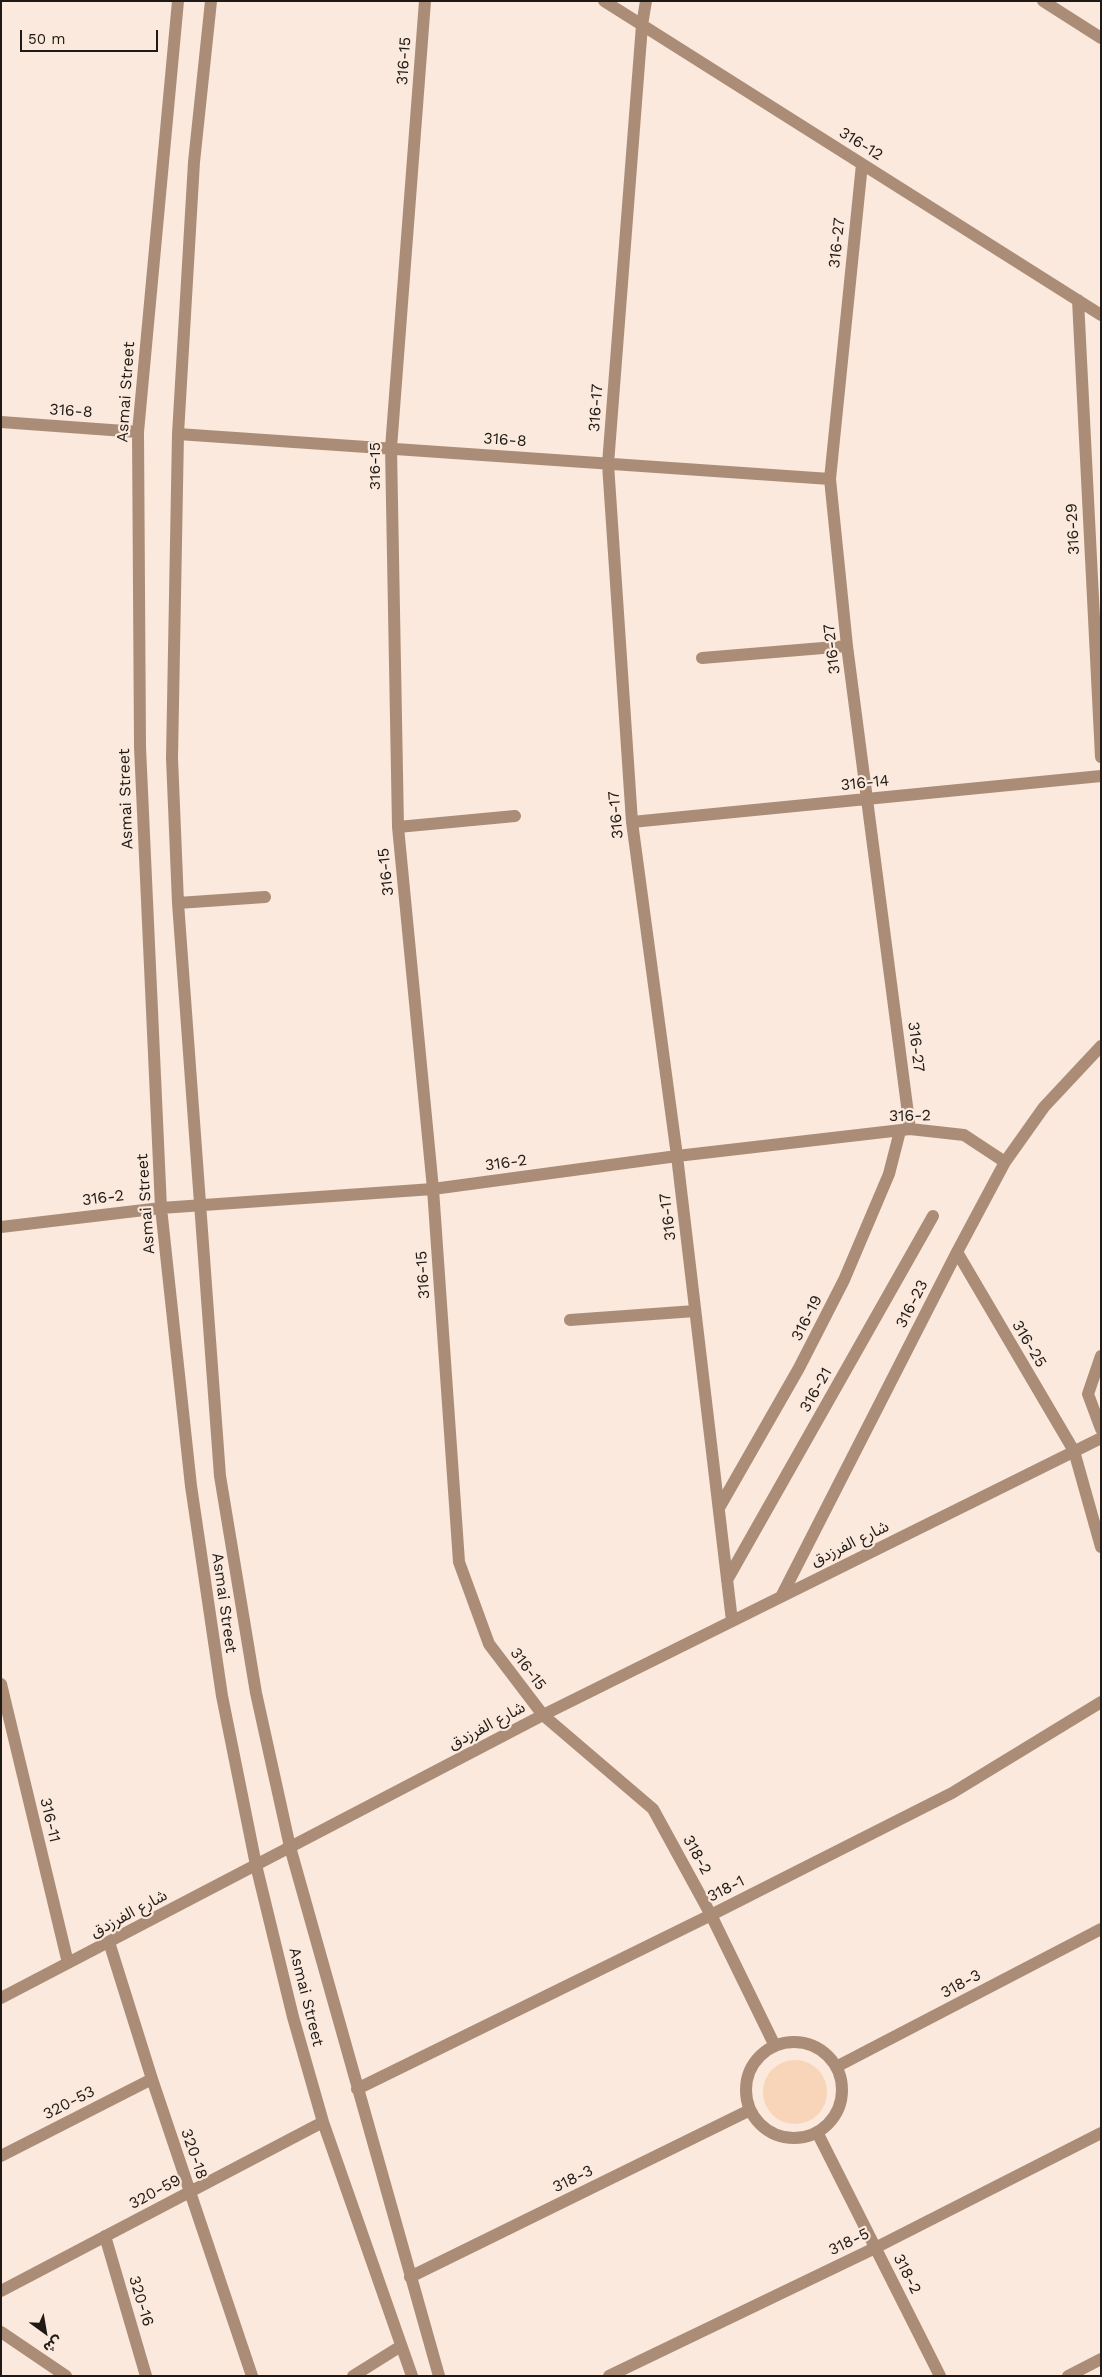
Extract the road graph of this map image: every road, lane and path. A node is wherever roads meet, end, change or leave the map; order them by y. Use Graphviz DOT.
graph roads {
  1 [pos="178,1"];
  2 [pos="211,1"];
  3 [pos="425,1"];
  4 [pos="604,1"];
  5 [pos="646,1"];
  6 [pos="1043,1"];
  7 [pos="642,25"];
  8 [pos="1101,38"];
  9 [pos="862,164"];
  10 [pos="1078,300"];
  11 [pos="1101,315"];
  12 [pos="1,422"];
  13 [pos="138,432"];
  14 [pos="178,434"];
  15 [pos="391,448"];
  16 [pos="608,464"];
  17 [pos="830,479"];
  18 [pos="847,646"];
  19 [pos="702,658"];
  20 [pos="1101,757"];
  21 [pos="1101,776"];
  22 [pos="867,799"];
  23 [pos="515,816"];
  24 [pos="632,822"];
  25 [pos="398,827"];
  26 [pos="265,897"];
  27 [pos="178,903"];
  28 [pos="1101,1046"];
  29 [pos="905,1130"];
  30 [pos="677,1156"];
  31 [pos="1005,1162"];
  32 [pos="433,1190"];
  33 [pos="199,1205"];
  34 [pos="161,1208"];
  35 [pos="933,1216"];
  36 [pos="1,1227"];
  37 [pos="957,1252"];
  38 [pos="695,1311"];
  39 [pos="570,1320"];
  40 [pos="1101,1356"];
  41 [pos="1101,1429"];
  42 [pos="1101,1438"];
  43 [pos="1074,1451"];
  44 [pos="719,1508"];
  45 [pos="1101,1547"];
  46 [pos="727,1580"];
  47 [pos="782,1595"];
  48 [pos="732,1622"];
  49 [pos="1,1684"];
  50 [pos="1101,1702"];
  51 [pos="543,1715"];
  52 [pos="290,1847"];
  53 [pos="256,1865"];
  54 [pos="711,1915"];
  55 [pos="1101,1929"];
  56 [pos="109,1942"];
  57 [pos="68,1963"];
  58 [pos="1,1998"];
  59 [pos="775,2046"];
  60 [pos="836,2068"];
  61 [pos="152,2079"];
  62 [pos="357,2089"];
  63 [pos="750,2110"];
  64 [pos="323,2122"];
  65 [pos="817,2132"];
  66 [pos="1101,2133"];
  67 [pos="1,2156"];
  68 [pos="190,2192"];
  69 [pos="105,2236"];
  70 [pos="875,2248"];
  71 [pos="410,2277"];
  72 [pos="1,2291"];
  73 [pos="1,2332"];
  74 [pos="401,2346"];
  75 [pos="1101,2359"];
  76 [pos="66,2376"];
  77 [pos="146,2376"];
  78 [pos="252,2376"];
  79 [pos="353,2376"];
  80 [pos="412,2376"];
  81 [pos="439,2376"];
  82 [pos="609,2376"];
  83 [pos="940,2376"];
  84 [pos="1068,2376"];
  1 -- 13 [label="street, Asmai Street"];
  2 -- 14 [label="street, Asmai Street"];
  3 -- 15 [label="street, 316-15"];
  4 -- 7 [label="street, 316-12"];
  5 -- 7 [label="street, 316-17"];
  6 -- 8 [label="street"];
  7 -- 9 [label="street, 316-12"];
  7 -- 16 [label="street, 316-17"];
  9 -- 10 [label="street, 316-12"];
  9 -- 17 [label="street, 316-27"];
  10 -- 11 [label="street, 316-12"];
  10 -- 20 [label="street, 316-29"];
  12 -- 13 [label="street, 316-8"];
  13 -- 34 [label="street, Asmai Street"];
  14 -- 15 [label="street, 316-8"];
  14 -- 27 [label="street, Asmai Street"];
  15 -- 16 [label="street, 316-8"];
  15 -- 25 [label="street, 316-15"];
  16 -- 17 [label="street, 316-8"];
  16 -- 24 [label="street, 316-17"];
  17 -- 18 [label="street, 316-27"];
  18 -- 19 [label="street"];
  18 -- 22 [label="street, 316-27"];
  21 -- 22 [label="street, 316-14"];
  22 -- 24 [label="street, 316-14"];
  22 -- 29 [label="street, 316-27"];
  23 -- 25 [label="street"];
  24 -- 30 [label="street, 316-17"];
  25 -- 32 [label="street, 316-15"];
  26 -- 27 [label="street"];
  27 -- 33 [label="street, Asmai Street"];
  28 -- 31 [label="street, 316-23"];
  29 -- 30 [label="street, 316-2"];
  29 -- 31 [label="street, 316-2"];
  29 -- 44 [label="street, 316-19"];
  30 -- 32 [label="street, 316-2"];
  30 -- 38 [label="street, 316-17"];
  31 -- 37 [label="street, 316-23"];
  32 -- 33 [label="street, 316-2"];
  32 -- 51 [label="street, 316-15"];
  33 -- 34 [label="street, 316-2"];
  33 -- 52 [label="street, Asmai Street"];
  34 -- 36 [label="street, 316-2"];
  34 -- 53 [label="street, Asmai Street"];
  35 -- 46 [label="street, 316-21"];
  37 -- 43 [label="street, 316-25"];
  37 -- 47 [label="street, 316-23"];
  38 -- 39 [label="street"];
  38 -- 44 [label="street, 316-17"];
  40 -- 41 [label="street"];
  42 -- 43 [label="street, شارع الفرزدق"];
  43 -- 45 [label="street, 316-25"];
  43 -- 47 [label="street, شارع الفرزدق"];
  44 -- 46 [label="street, 316-17"];
  46 -- 48 [label="street, 316-17"];
  47 -- 48 [label="street, شارع الفرزدق"];
  48 -- 51 [label="street, شارع الفرزدق"];
  49 -- 57 [label="street, 316-11"];
  50 -- 54 [label="street, 318-1"];
  51 -- 52 [label="street, شارع الفرزدق"];
  51 -- 54 [label="street, 318-2"];
  52 -- 53 [label="street, شارع الفرزدق"];
  52 -- 62 [label="street, Asmai Street"];
  53 -- 56 [label="street, شارع الفرزدق"];
  53 -- 64 [label="street, Asmai Street"];
  54 -- 59 [label="street, 318-2"];
  54 -- 62 [label="street, 318-1"];
  55 -- 60 [label="street, 318-3"];
  56 -- 57 [label="street, شارع الفرزدق"];
  56 -- 61 [label="street, 320-18"];
  57 -- 58 [label="street, شارع الفرزدق"];
  59 -- 60 [label="street"];
  59 -- 63 [label="street"];
  60 -- 65 [label="street"];
  61 -- 67 [label="street, 320-53"];
  61 -- 68 [label="street, 320-18"];
  62 -- 71 [label="street, Asmai Street"];
  63 -- 65 [label="street"];
  63 -- 71 [label="street, 318-3"];
  64 -- 68 [label="street, 320-59"];
  64 -- 74 [label="street, Asmai Street"];
  65 -- 70 [label="street, 318-2"];
  66 -- 70 [label="street, 318-5"];
  68 -- 69 [label="street, 320-59"];
  68 -- 78 [label="street, 320-18"];
  69 -- 72 [label="street, 320-59"];
  69 -- 77 [label="street, 320-16"];
  70 -- 82 [label="street, 318-5"];
  70 -- 83 [label="street, 318-2"];
  71 -- 81 [label="street, Asmai Street"];
  73 -- 76 [label="street"];
  74 -- 79 [label="street"];
  74 -- 80 [label="street, Asmai Street"];
  75 -- 84 [label="street"];
}
